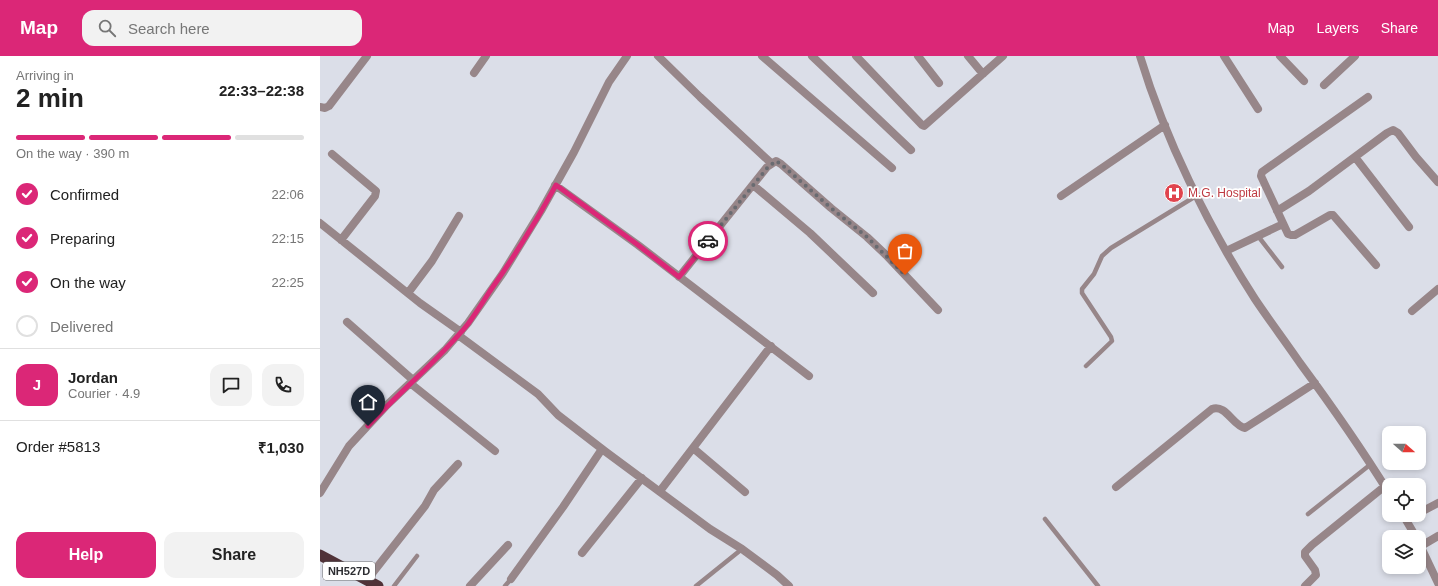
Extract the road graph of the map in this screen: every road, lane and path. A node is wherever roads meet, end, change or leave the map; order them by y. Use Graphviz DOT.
graph roads {
  1 [pos="367,56"];
  2 [pos="486,56"];
  3 [pos="628,56"];
  4 [pos="658,56"];
  5 [pos="762,56"];
  6 [pos="812,56"];
  7 [pos="856,56"];
  8 [pos="918,56"];
  9 [pos="968,56"];
  10 [pos="1003,56"];
  11 [pos="1224,56"];
  12 [pos="1280,56"];
  13 [pos="1355,56"];
  14 [pos="1143,57"];
  15 [pos="474,73"];
  16 [pos="983,74"];
  17 [pos="1304,81"];
  18 [pos="940,83"];
  19 [pos="1324,86"];
  20 [pos="1368,97"];
  21 [pos="320,107"];
  22 [pos="1258,109"];
  23 [pos="1165,125"];
  24 [pos="910,150"];
  25 [pos="332,154"];
  26 [pos="1355,158"];
  27 [pos="771,163"];
  28 [pos="892,168"];
  29 [pos="1438,182"];
  30 [pos="556,185"];
  31 [pos="753,185"];
  32 [pos="1061,196"];
  33 [pos="1196,196"];
  34 [pos="1277,211"];
  35 [pos="459,216"];
  36 [pos="320,223"];
  37 [pos="1283,224"];
  38 [pos="1409,228"];
  39 [pos="1258,236"];
  40 [pos="341,240"];
  41 [pos="1226,251"];
  42 [pos="1376,266"];
  43 [pos="1282,268"];
  44 [pos="679,277"];
  45 [pos="1438,289"];
  46 [pos="408,293"];
  47 [pos="873,293"];
  48 [pos="938,310"];
  49 [pos="1412,311"];
  50 [pos="347,322"];
  51 [pos="459,333"];
  52 [pos="771,346"];
  53 [pos="1086,366"];
  54 [pos="809,376"];
  55 [pos="412,382"];
  56 [pos="1315,383"];
  57 [pos="693,448"];
  58 [pos="602,449"];
  59 [pos="495,451"];
  60 [pos="458,464"];
  61 [pos="1371,464"];
  62 [pos="642,478"];
  63 [pos="1382,481"];
  64 [pos="1116,487"];
  65 [pos="660,491"];
  66 [pos="745,492"];
  67 [pos="320,493"];
  68 [pos="1382,493"];
  69 [pos="1438,503"];
  70 [pos="1426,509"];
  71 [pos="1308,514"];
  72 [pos="1045,519"];
  73 [pos="1438,536"];
  74 [pos="1426,542"];
  75 [pos="508,545"];
  76 [pos="742,549"];
  77 [pos="582,553"];
  78 [pos="320,555"];
  79 [pos="416,556"];
  80 [pos="1426,558"];
  81 [pos="511,579"];
  82 [pos="367,580"];
  83 [pos="1438,583"];
  84 [pos="378,586"];
  85 [pos="394,586"];
  86 [pos="470,586"];
  87 [pos="504,586"];
  88 [pos="696,586"];
  89 [pos="789,586"];
  90 [pos="1098,586"];
  91 [pos="1305,586"];
  1 -- 21 [label="street"];
  2 -- 15 [label="street"];
  3 -- 30 [label="street"];
  4 -- 27 [label="street"];
  5 -- 28 [label="street"];
  6 -- 24 [label="street"];
  7 -- 16 [label="street"];
  8 -- 18 [label="street"];
  9 -- 16 [label="street"];
  10 -- 16 [label="street"];
  11 -- 22 [label="street"];
  12 -- 17 [label="street"];
  13 -- 19 [label="street"];
  14 -- 23 [label="street"];
  20 -- 34 [label="street"];
  23 -- 32 [label="street"];
  23 -- 33 [label="street"];
  25 -- 40 [label="street"];
  26 -- 29 [label="street"];
  26 -- 34 [label="street"];
  26 -- 38 [label="street"];
  27 -- 31 [label="street"];
  27 -- 48 [label="street"];
  30 -- 44 [label="street"];
  30 -- 51 [label="street"];
  31 -- 44 [label="street"];
  31 -- 47 [label="street"];
  33 -- 41 [label="street"];
  33 -- 53 [label="lane"];
  34 -- 37 [label="street"];
  35 -- 46 [label="street"];
  36 -- 40 [label="street"];
  37 -- 39 [label="street"];
  37 -- 42 [label="street"];
  39 -- 41 [label="street"];
  39 -- 43 [label="lane"];
  40 -- 46 [label="street"];
  41 -- 56 [label="street"];
  44 -- 52 [label="street"];
  45 -- 49 [label="street"];
  46 -- 51 [label="street"];
  50 -- 55 [label="street"];
  51 -- 55 [label="street"];
  51 -- 58 [label="street"];
  52 -- 54 [label="street"];
  52 -- 57 [label="street"];
  55 -- 59 [label="street"];
  55 -- 67 [label="street"];
  56 -- 61 [label="street"];
  56 -- 64 [label="street"];
  57 -- 65 [label="street"];
  57 -- 66 [label="street"];
  58 -- 62 [label="street"];
  58 -- 81 [label="street"];
  60 -- 82 [label="street"];
  61 -- 63 [label="street"];
  61 -- 71 [label="lane"];
  62 -- 65 [label="street"];
  62 -- 77 [label="street"];
  65 -- 76 [label="street"];
  68 -- 91 [label="street"];
  69 -- 70 [label="street"];
  72 -- 90 [label="lane"];
  73 -- 74 [label="street"];
  75 -- 86 [label="street"];
  76 -- 88 [label="lane"];
  76 -- 89 [label="street"];
  78 -- 82 [label="highway, NH527D"];
  79 -- 85 [label="lane"];
  80 -- 83 [label="street"];
  81 -- 87 [label="lane"];
  82 -- 84 [label="highway, NH527D"];
}
